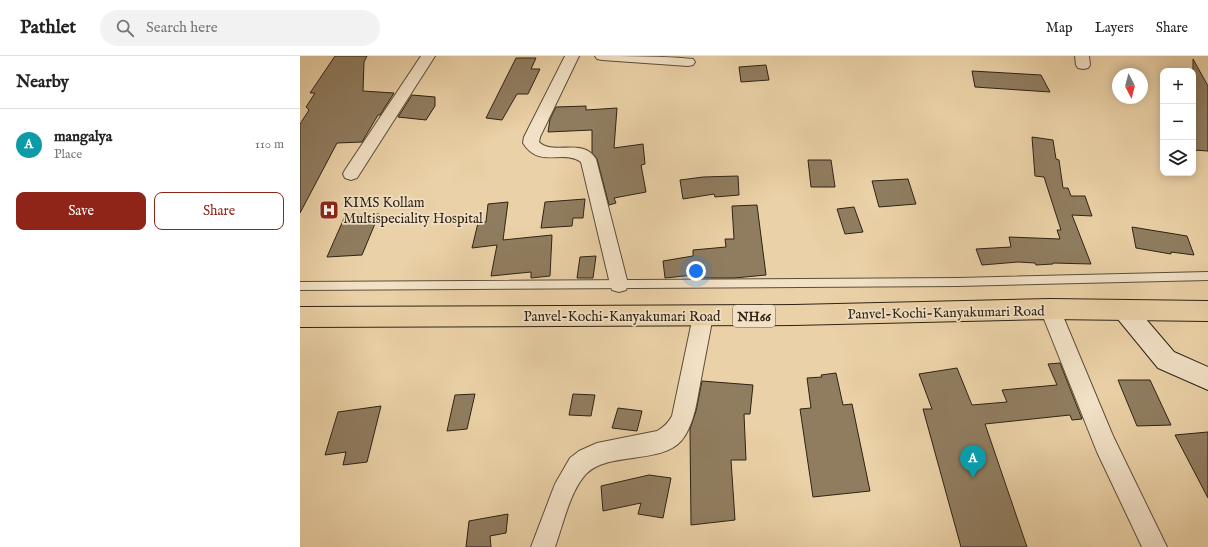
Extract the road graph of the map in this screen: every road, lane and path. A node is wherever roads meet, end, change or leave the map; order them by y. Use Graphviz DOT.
graph roads {
  1 [pos="428,56"];
  2 [pos="572,56"];
  3 [pos="602,56"];
  4 [pos="688,62"];
  5 [pos="351,174"];
  6 [pos="1208,276"];
  7 [pos="619,284"];
  8 [pos="300,286"];
  9 [pos="1050,309"];
  10 [pos="1125,311"];
  11 [pos="1208,311"];
  12 [pos="703,316"];
  13 [pos="300,317"];
  14 [pos="1208,379"];
  15 [pos="543,547"];
  16 [pos="1156,547"];
  1 -- 5 [label="street"];
  2 -- 7 [label="street"];
  3 -- 4 [label="street"];
  6 -- 7 [label="lane"];
  7 -- 8 [label="lane"];
  9 -- 10 [label="highway, Panvel-Kochi-Kanyakumari Road / NH66"];
  9 -- 12 [label="highway, Panvel-Kochi-Kanyakumari Road / NH66"];
  9 -- 16 [label="street"];
  10 -- 11 [label="highway, Panvel-Kochi-Kanyakumari Road / NH66"];
  10 -- 14 [label="street"];
  12 -- 13 [label="highway, Panvel-Kochi-Kanyakumari Road / NH66"];
  12 -- 15 [label="street"];
}
